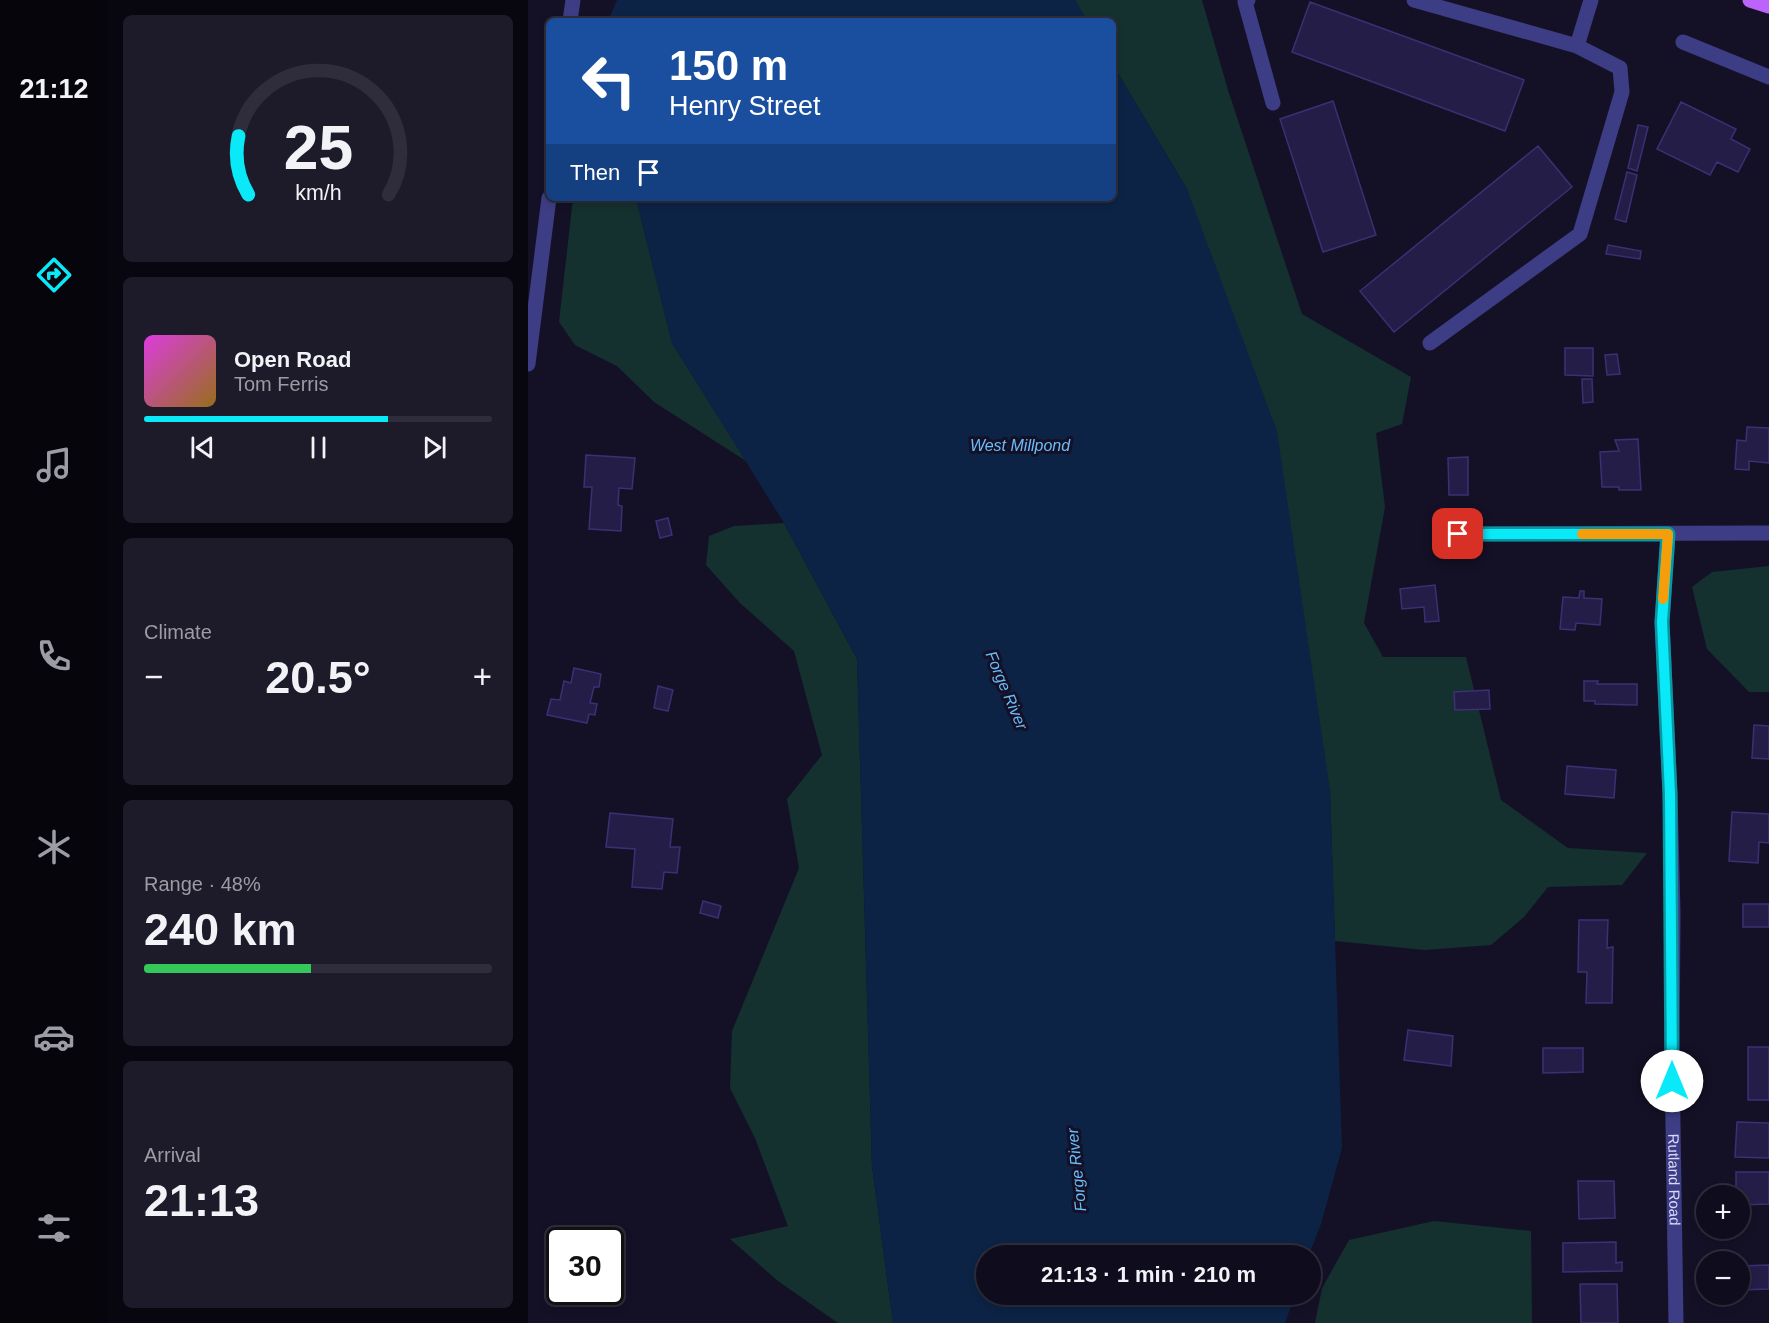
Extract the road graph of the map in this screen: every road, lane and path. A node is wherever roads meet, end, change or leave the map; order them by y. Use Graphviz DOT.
graph roads {
  1 [pos="573,0"];
  2 [pos="1248,0"];
  3 [pos="1414,0"];
  4 [pos="1591,0"];
  5 [pos="1750,0"];
  6 [pos="1769,6"];
  7 [pos="570,18"];
  8 [pos="1683,42"];
  9 [pos="1577,46"];
  10 [pos="1769,77"];
  11 [pos="1274,103"];
  12 [pos="549,201"];
  13 [pos="1430,343"];
  14 [pos="528,364"];
  15 [pos="1769,533"];
  16 [pos="1458,534"];
  17 [pos="1668,534"];
  18 [pos="1676,1323"];
  1 -- 7 [label="street"];
  2 -- 11 [label="street"];
  3 -- 9 [label="street"];
  4 -- 9 [label="street"];
  5 -- 6 [label="main road"];
  8 -- 10 [label="street"];
  9 -- 13 [label="street"];
  12 -- 14 [label="street"];
  15 -- 17 [label="street"];
  16 -- 17 [label="street"];
  17 -- 18 [label="street, Rutland Road"];
}
